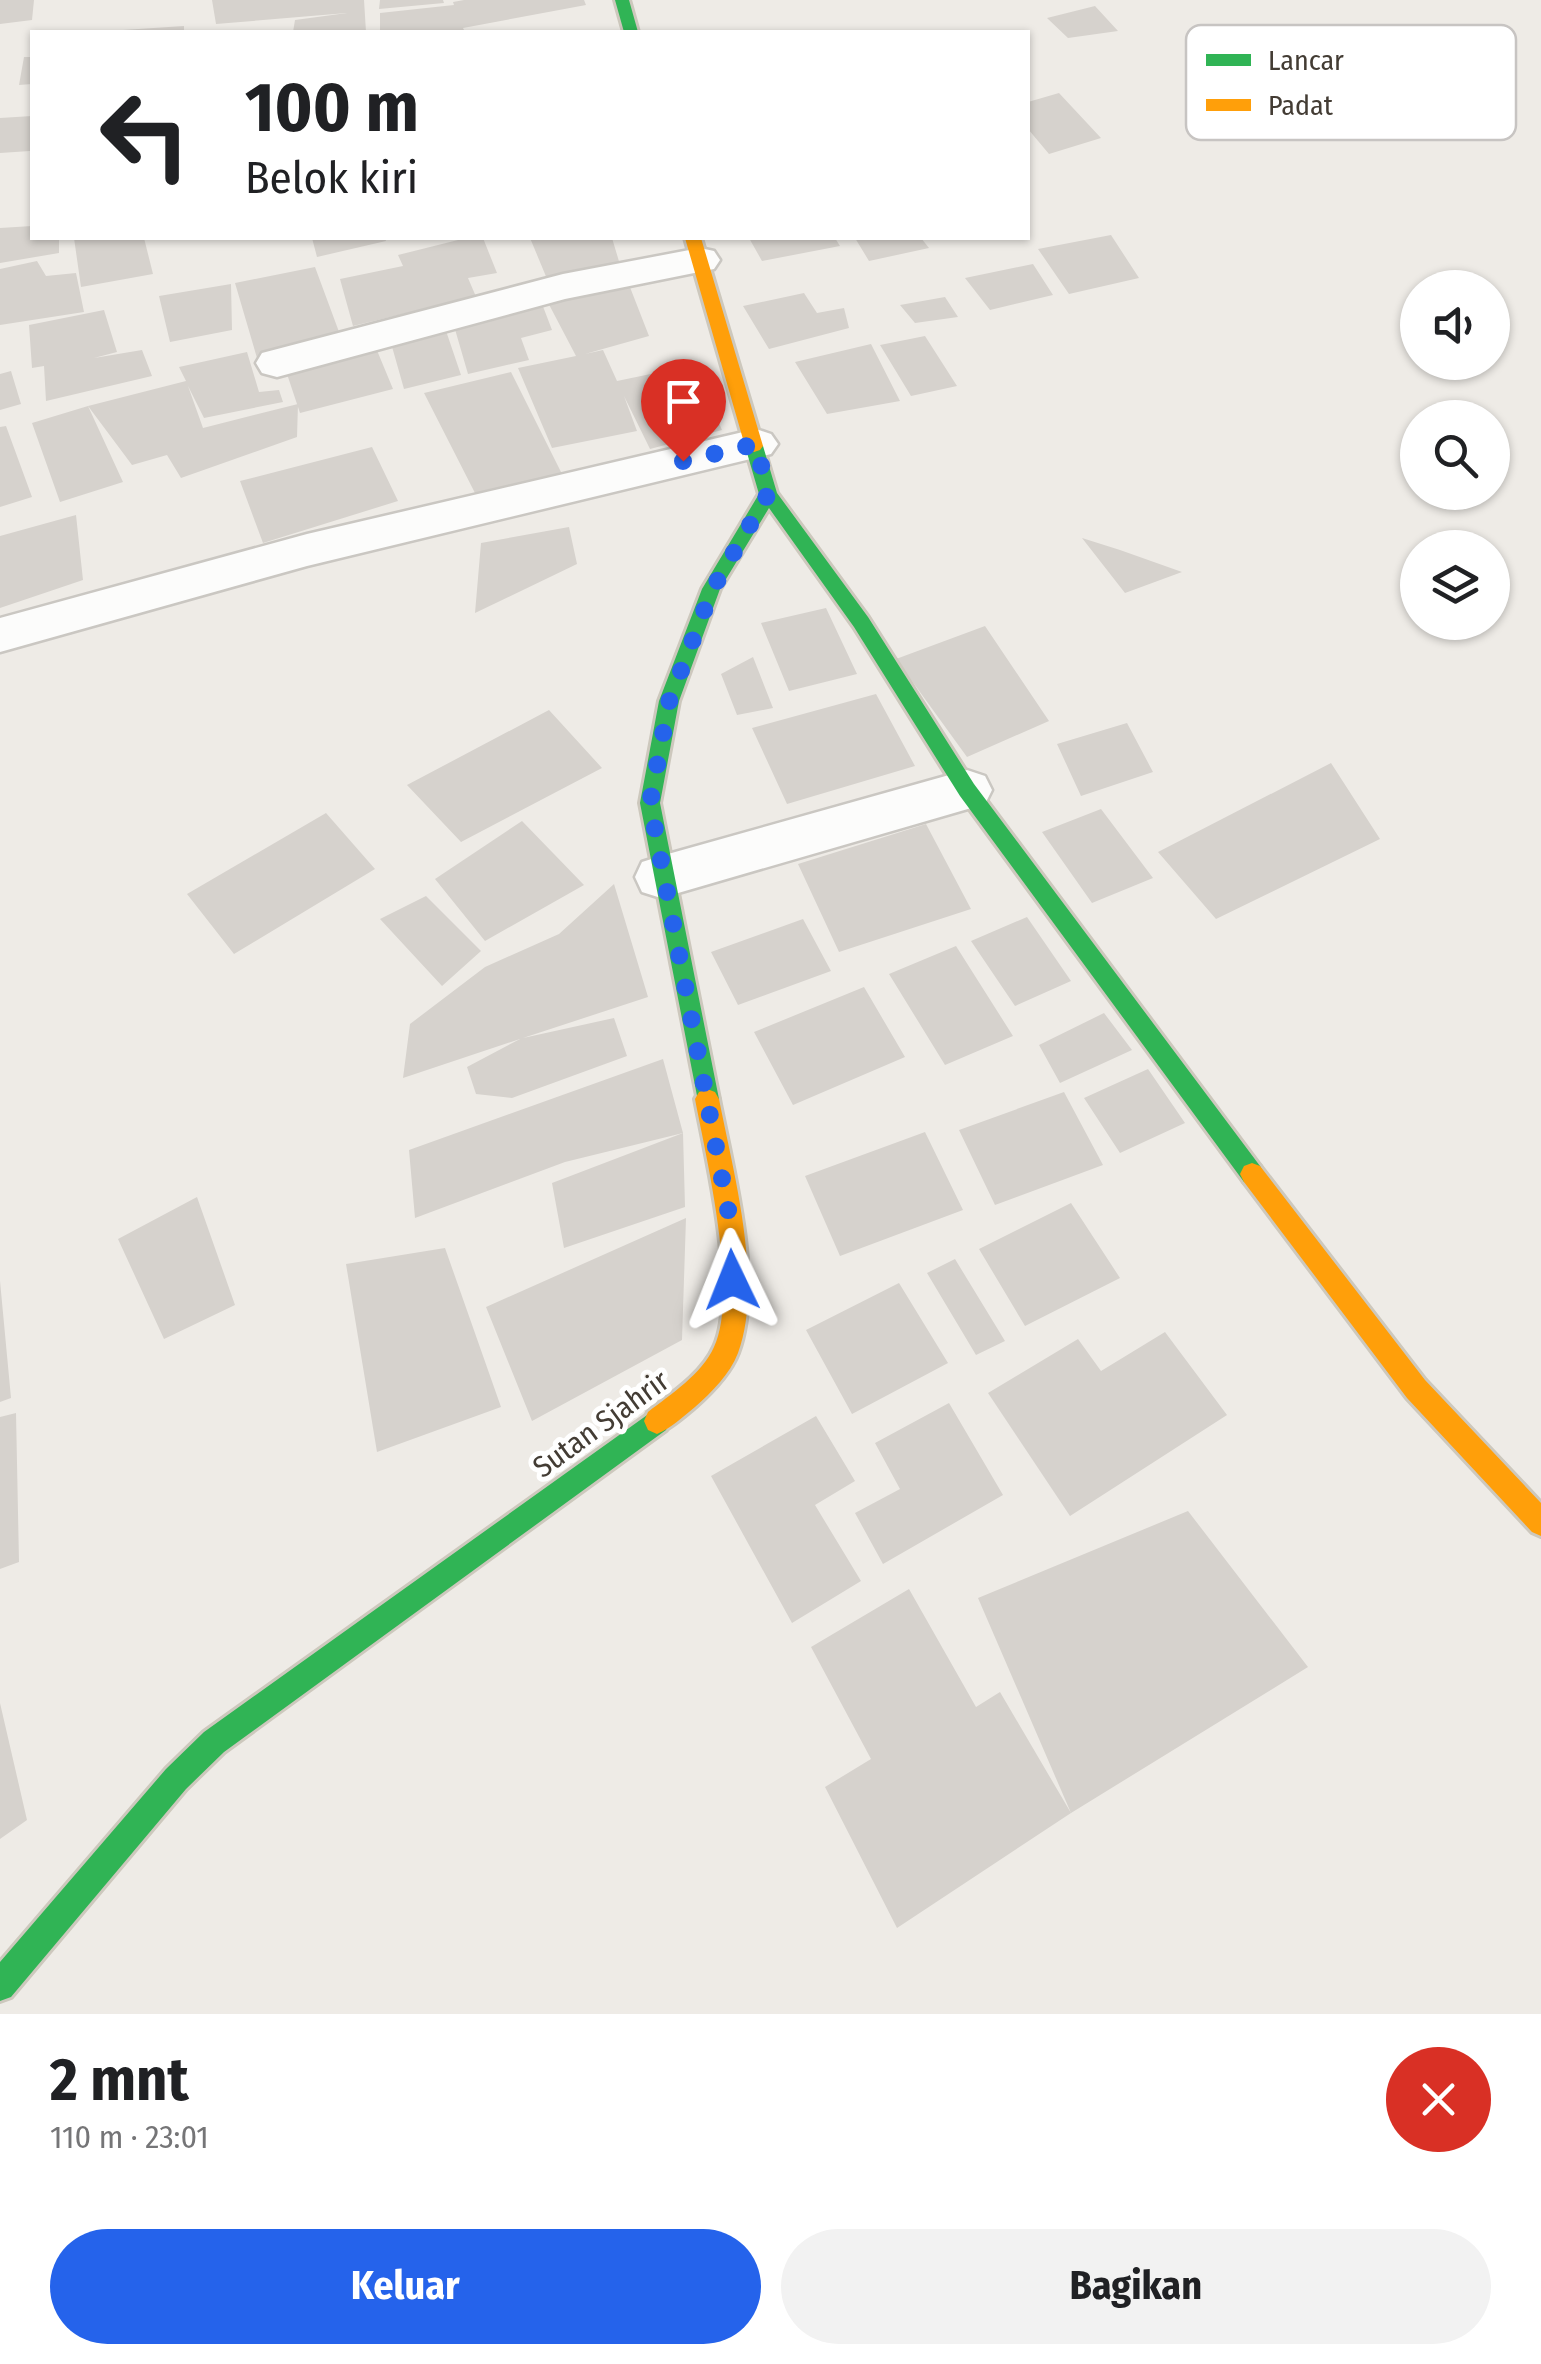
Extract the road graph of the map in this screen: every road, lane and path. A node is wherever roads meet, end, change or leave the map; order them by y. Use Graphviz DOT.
graph roads {
  1 [pos="622,0"];
  2 [pos="631,30"];
  3 [pos="697,249"];
  4 [pos="277,363"];
  5 [pos="756,444"];
  6 [pos="768,494"];
  7 [pos="0,635"];
  8 [pos="967,790"];
  9 [pos="662,877"];
  10 [pos="1541,1523"];
  11 [pos="0,1986"];
  1 -- 2 [label="street"];
  3 -- 4 [label="street"];
  3 -- 5 [label="street"];
  5 -- 6 [label="street"];
  5 -- 7 [label="street"];
  6 -- 8 [label="street"];
  6 -- 9 [label="street, Sutan Sjahrir"];
  8 -- 9 [label="street"];
  8 -- 10 [label="street"];
  9 -- 11 [label="street, Sutan Sjahrir"];
}
